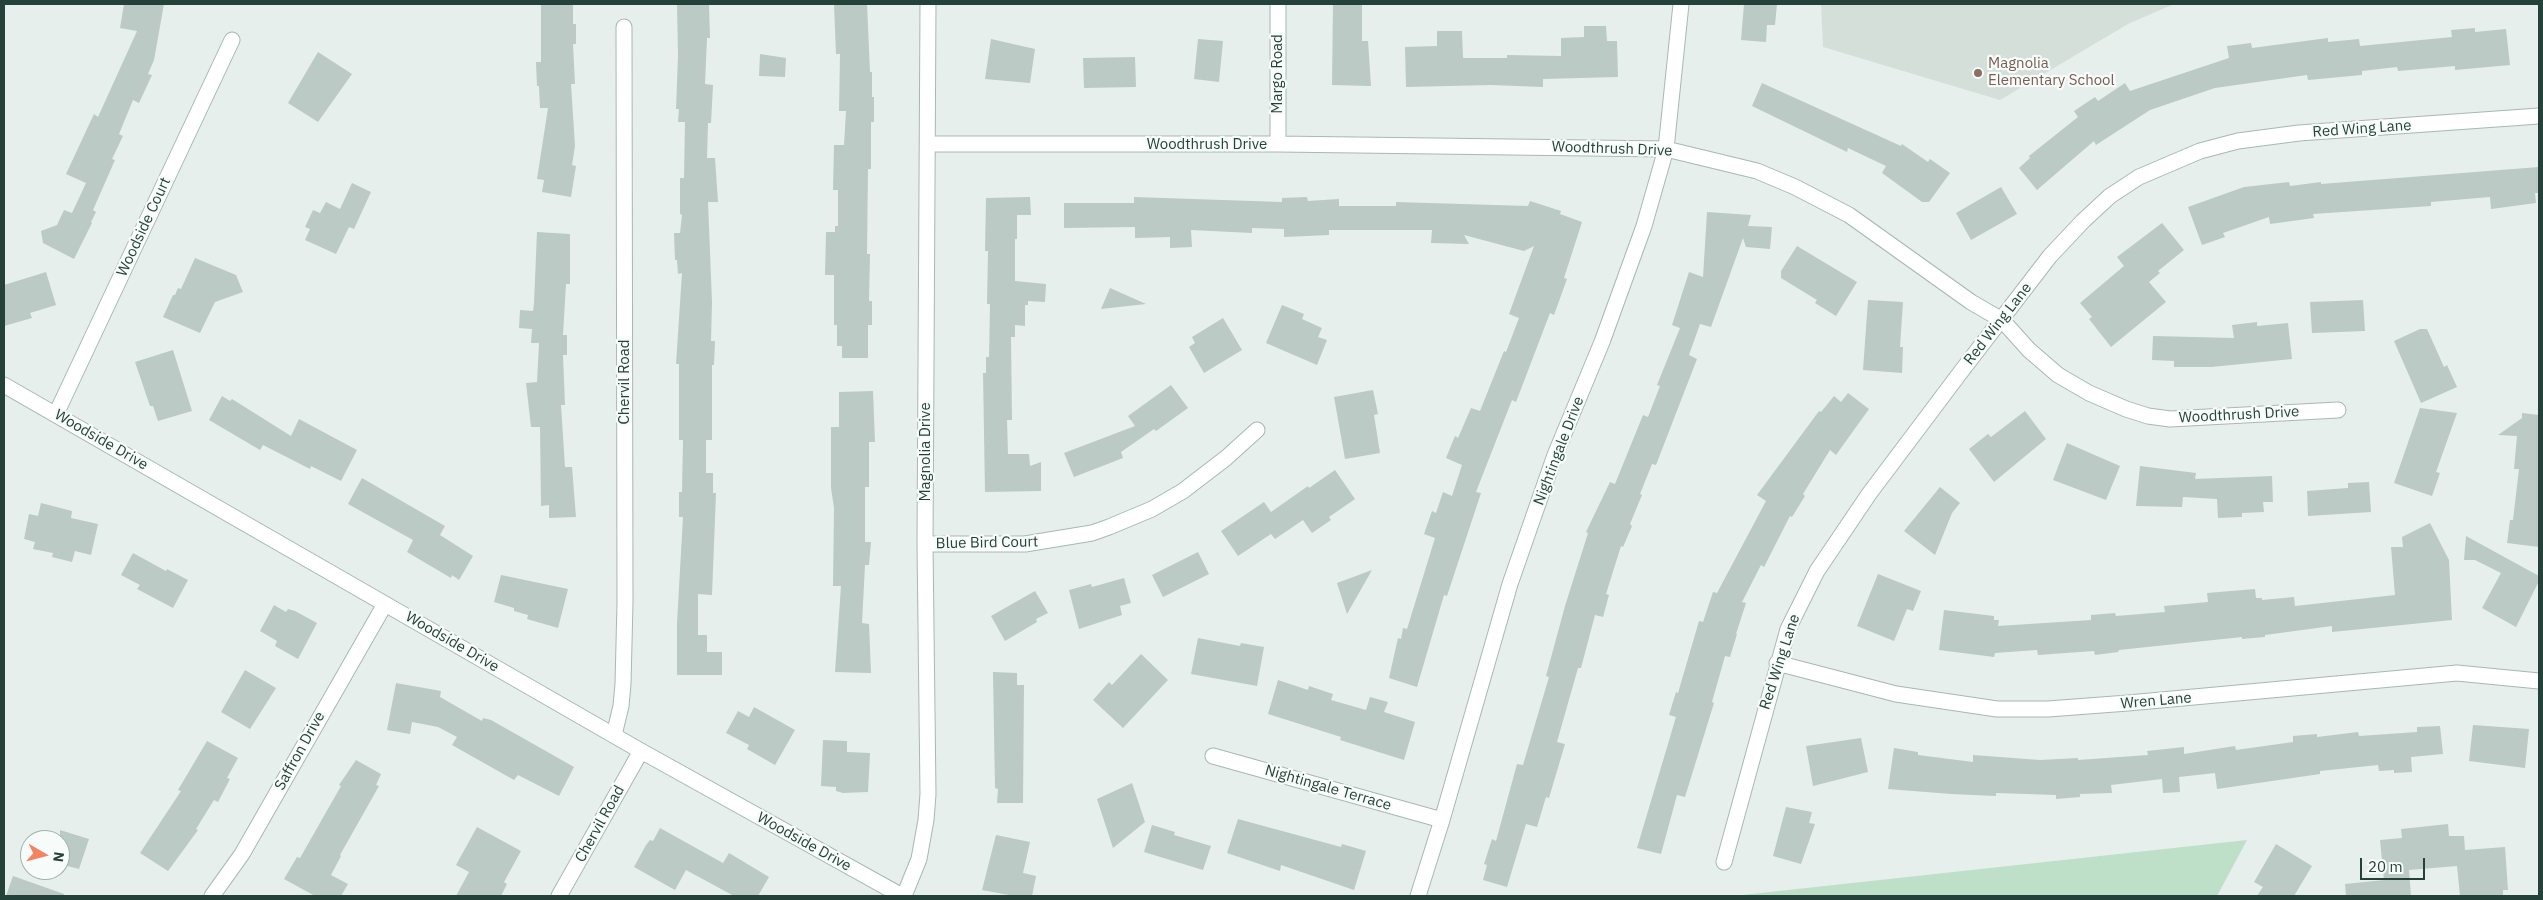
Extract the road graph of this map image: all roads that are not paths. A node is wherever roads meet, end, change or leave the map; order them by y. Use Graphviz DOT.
graph roads {
  1 [pos="928,4"];
  2 [pos="1278,4"];
  3 [pos="1681,4"];
  4 [pos="624,28"];
  5 [pos="232,40"];
  6 [pos="2539,116"];
  7 [pos="928,144"];
  8 [pos="1278,144"];
  9 [pos="1666,149"];
  10 [pos="2002,320"];
  11 [pos="4,385"];
  12 [pos="2338,410"];
  13 [pos="56,414"];
  14 [pos="1257,430"];
  15 [pos="925,544"];
  16 [pos="385,604"];
  17 [pos="1777,663"];
  18 [pos="2539,681"];
  19 [pos="614,735"];
  20 [pos="641,751"];
  21 [pos="1213,756"];
  22 [pos="1442,820"];
  23 [pos="1724,862"];
  24 [pos="212,896"];
  25 [pos="559,896"];
  26 [pos="903,896"];
  27 [pos="1418,896"];
  1 -- 7 [label="street, Magnolia Drive"];
  2 -- 8 [label="street, Margo Road"];
  3 -- 9 [label="street, Nightingale Drive"];
  4 -- 19 [label="street, Chervil Road"];
  5 -- 13 [label="street, Woodside Court"];
  6 -- 10 [label="street, Red Wing Lane"];
  7 -- 8 [label="street, Woodthrush Drive"];
  7 -- 15 [label="street, Magnolia Drive"];
  8 -- 9 [label="street, Woodthrush Drive"];
  9 -- 10 [label="street, Woodthrush Drive"];
  9 -- 22 [label="street, Nightingale Drive"];
  10 -- 12 [label="street, Woodthrush Drive"];
  10 -- 17 [label="street, Red Wing Lane"];
  11 -- 13 [label="street, Woodside Drive"];
  13 -- 16 [label="street, Woodside Drive"];
  14 -- 15 [label="street, Blue Bird Court"];
  15 -- 26 [label="street, Magnolia Drive"];
  16 -- 19 [label="street, Woodside Drive"];
  16 -- 24 [label="street, Saffron Drive"];
  17 -- 18 [label="street, Wren Lane"];
  17 -- 23 [label="street, Red Wing Lane"];
  19 -- 20 [label="street, Woodside Drive"];
  20 -- 25 [label="street, Chervil Road"];
  20 -- 26 [label="street, Woodside Drive"];
  21 -- 22 [label="street, Nightingale Terrace"];
  22 -- 27 [label="street, Nightingale Drive"];
}
